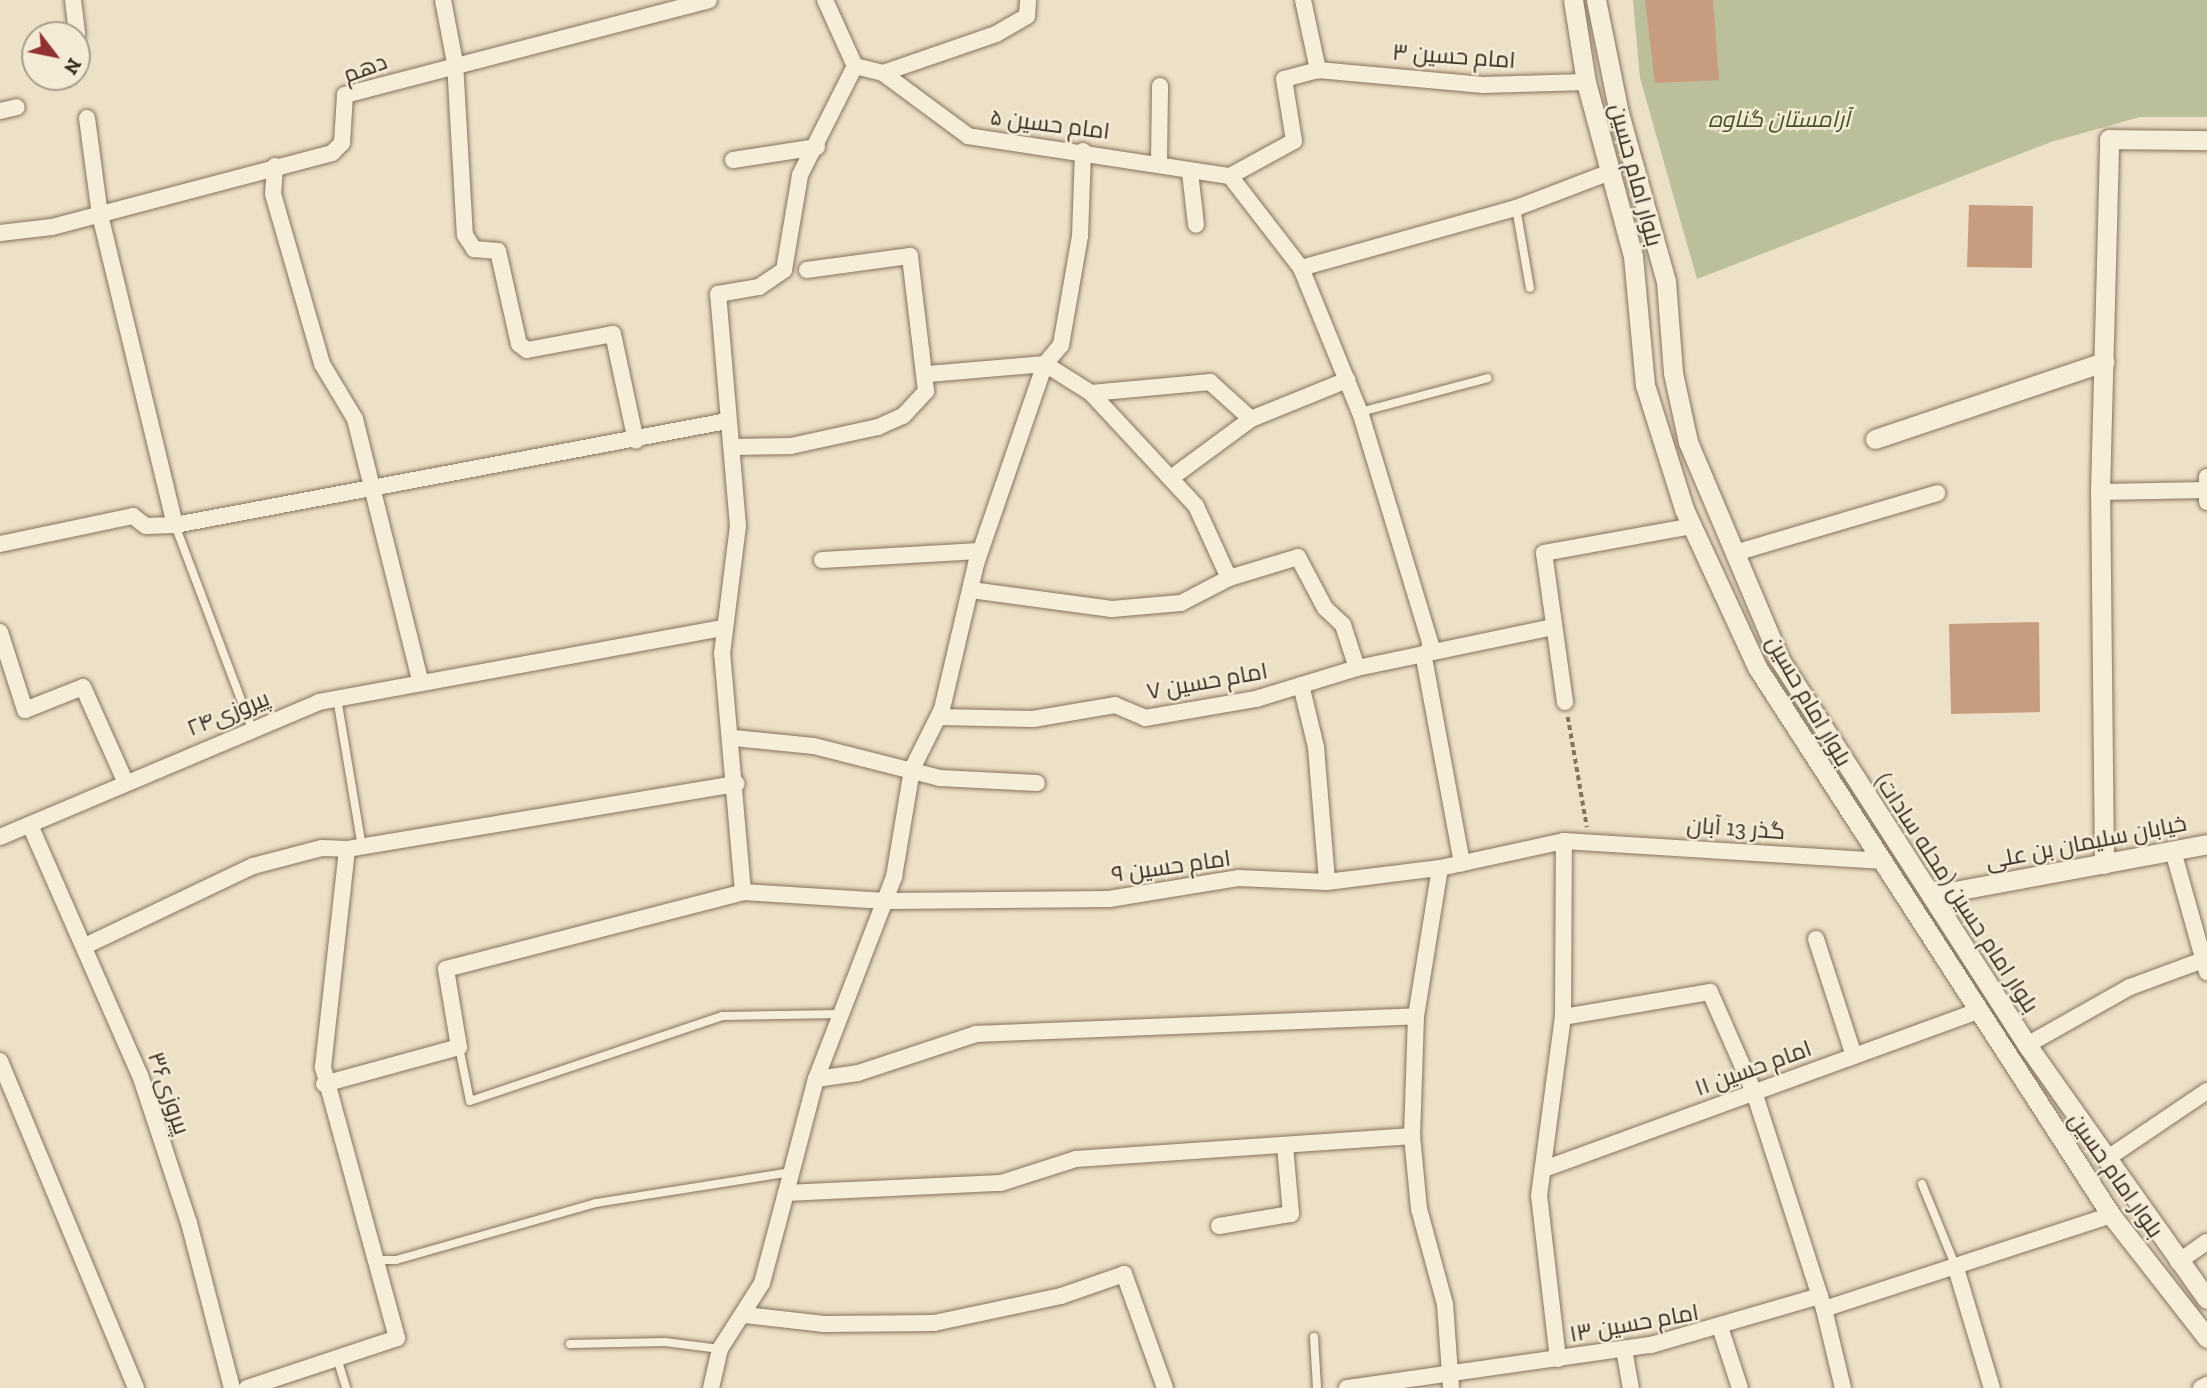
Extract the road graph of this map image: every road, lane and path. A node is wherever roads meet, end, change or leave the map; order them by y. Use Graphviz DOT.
graph roads {
  1 [pos="73,0"];
  2 [pos="443,0"];
  3 [pos="709,0"];
  4 [pos="825,0"];
  5 [pos="1028,0"];
  6 [pos="1303,0"];
  7 [pos="1573,0"];
  8 [pos="1596,0"];
  9 [pos="75,21"];
  10 [pos="456,63"];
  11 [pos="855,66"];
  12 [pos="1318,70"];
  13 [pos="883,72"];
  14 [pos="1586,82"];
  15 [pos="1160,86"];
  16 [pos="17,107"];
  17 [pos="0,110"];
  18 [pos="87,118"];
  19 [pos="2207,140"];
  20 [pos="817,147"];
  21 [pos="1083,151"];
  22 [pos="733,160"];
  23 [pos="1159,161"];
  24 [pos="275,166"];
  25 [pos="1191,172"];
  26 [pos="1613,172"];
  27 [pos="1230,176"];
  28 [pos="1516,208"];
  29 [pos="100,215"];
  30 [pos="1196,225"];
  31 [pos="0,233"];
  32 [pos="1301,268"];
  33 [pos="807,270"];
  34 [pos="1530,288"];
  35 [pos="2104,362"];
  36 [pos="1045,363"];
  37 [pos="928,374"];
  38 [pos="1488,378"];
  39 [pos="1347,380"];
  40 [pos="1091,393"];
  41 [pos="1360,412"];
  42 [pos="1251,419"];
  43 [pos="727,421"];
  44 [pos="1875,439"];
  45 [pos="636,441"];
  46 [pos="733,447"];
  47 [pos="2207,477"];
  48 [pos="1171,478"];
  49 [pos="370,484"];
  50 [pos="2207,490"];
  51 [pos="2100,492"];
  52 [pos="1937,493"];
  53 [pos="2207,502"];
  54 [pos="175,525"];
  55 [pos="1692,526"];
  56 [pos="0,544"];
  57 [pos="980,551"];
  58 [pos="1735,553"];
  59 [pos="822,560"];
  60 [pos="1229,579"];
  61 [pos="971,590"];
  62 [pos="1554,626"];
  63 [pos="723,628"];
  64 [pos="0,632"];
  65 [pos="1424,658"];
  66 [pos="1357,668"];
  67 [pos="420,680"];
  68 [pos="1301,685"];
  69 [pos="337,698"];
  70 [pos="1565,702"];
  71 [pos="939,717"];
  72 [pos="251,726"];
  73 [pos="734,738"];
  74 [pos="912,769"];
  75 [pos="125,781"];
  76 [pos="1037,783"];
  77 [pos="737,784"];
  78 [pos="30,825"];
  79 [pos="0,837"];
  80 [pos="1564,841"];
  81 [pos="1590,841"];
  82 [pos="2207,844"];
  83 [pos="354,848"];
  84 [pos="2173,851"];
  85 [pos="1879,861"];
  86 [pos="1462,864"];
  87 [pos="2104,864"];
  88 [pos="1440,868"];
  89 [pos="1326,882"];
  90 [pos="743,892"];
  91 [pos="1933,895"];
  92 [pos="887,901"];
  93 [pos="1816,939"];
  94 [pos="85,946"];
  95 [pos="2205,966"];
  96 [pos="1978,1011"];
  97 [pos="838,1014"];
  98 [pos="1416,1016"];
  99 [pos="1563,1017"];
  100 [pos="2027,1045"];
  101 [pos="459,1047"];
  102 [pos="1854,1056"];
  103 [pos="0,1061"];
  104 [pos="816,1079"];
  105 [pos="324,1084"];
  106 [pos="2207,1091"];
  107 [pos="1754,1092"];
  108 [pos="1412,1136"];
  109 [pos="1285,1145"];
  110 [pos="2105,1160"];
  111 [pos="1544,1169"];
  112 [pos="791,1172"];
  113 [pos="1923,1184"];
  114 [pos="786,1193"];
  115 [pos="2111,1216"];
  116 [pos="1219,1226"];
  117 [pos="2207,1242"];
  118 [pos="374,1260"];
  119 [pos="2178,1262"];
  120 [pos="1955,1265"];
  121 [pos="2192,1279"];
  122 [pos="2173,1294"];
  123 [pos="2207,1299"];
  124 [pos="1822,1303"];
  125 [pos="745,1315"];
  126 [pos="1721,1330"];
  127 [pos="1314,1337"];
  128 [pos="2207,1338"];
  129 [pos="570,1344"];
  130 [pos="720,1349"];
  131 [pos="1624,1349"];
  132 [pos="338,1358"];
  133 [pos="1558,1359"];
  134 [pos="1450,1380"];
  135 [pos="2207,1385"];
  136 [pos="136,1388"];
  137 [pos="232,1388"];
  138 [pos="247,1388"];
  139 [pos="346,1388"];
  140 [pos="711,1388"];
  141 [pos="1165,1388"];
  142 [pos="1317,1388"];
  143 [pos="1347,1388"];
  144 [pos="1631,1388"];
  145 [pos="1740,1388"];
  146 [pos="1843,1388"];
  147 [pos="1992,1388"];
  148 [pos="2202,1388"];
  1 -- 9 [label="street"];
  2 -- 10 [label="street"];
  3 -- 10 [label="street, دهم"];
  4 -- 11 [label="street"];
  5 -- 13 [label="street"];
  6 -- 12 [label="street"];
  7 -- 14 [label="street, بلوار امام حسین"];
  8 -- 58 [label="street, بلوار امام حسین (محله سادات)"];
  10 -- 24 [label="street, دهم"];
  10 -- 45 [label="street"];
  11 -- 13 [label="street"];
  11 -- 20 [label="street"];
  12 -- 14 [label="street, امام حسین ۳"];
  12 -- 27 [label="street"];
  13 -- 21 [label="street, امام حسین ۵"];
  14 -- 26 [label="street, بلوار امام حسین"];
  15 -- 23 [label="street"];
  16 -- 17 [label="street"];
  18 -- 29 [label="street"];
  19 -- 35 [label="street"];
  20 -- 22 [label="street"];
  20 -- 43 [label="street"];
  21 -- 23 [label="street, امام حسین ۵"];
  21 -- 36 [label="street"];
  23 -- 25 [label="street, امام حسین ۵"];
  24 -- 29 [label="street, دهم"];
  24 -- 49 [label="street"];
  25 -- 27 [label="street, امام حسین ۵"];
  25 -- 30 [label="street"];
  26 -- 28 [label="street"];
  26 -- 55 [label="street, بلوار امام حسین"];
  27 -- 32 [label="street"];
  28 -- 32 [label="street"];
  28 -- 34 [label="lane"];
  29 -- 31 [label="street, دهم"];
  29 -- 54 [label="street"];
  32 -- 39 [label="street"];
  33 -- 37 [label="street"];
  35 -- 44 [label="street"];
  35 -- 51 [label="street"];
  36 -- 37 [label="street"];
  36 -- 40 [label="street"];
  36 -- 57 [label="street"];
  37 -- 46 [label="street"];
  38 -- 41 [label="lane"];
  39 -- 41 [label="street"];
  39 -- 42 [label="street"];
  40 -- 42 [label="street"];
  40 -- 48 [label="street"];
  41 -- 65 [label="street"];
  42 -- 48 [label="street"];
  43 -- 45 [label="street"];
  43 -- 46 [label="street"];
  45 -- 49 [label="street"];
  46 -- 63 [label="street"];
  47 -- 50 [label="street"];
  48 -- 60 [label="street"];
  49 -- 54 [label="street"];
  49 -- 67 [label="street"];
  50 -- 51 [label="street"];
  50 -- 53 [label="street"];
  51 -- 87 [label="street"];
  52 -- 58 [label="street"];
  54 -- 56 [label="street"];
  54 -- 72 [label="lane"];
  55 -- 62 [label="street"];
  55 -- 85 [label="street, بلوار امام حسین"];
  57 -- 59 [label="street"];
  57 -- 61 [label="street"];
  58 -- 91 [label="street, بلوار امام حسین (محله سادات)"];
  60 -- 61 [label="street"];
  60 -- 66 [label="street"];
  61 -- 71 [label="street"];
  62 -- 65 [label="street, امام حسین ۷"];
  62 -- 70 [label="street"];
  63 -- 67 [label="street, پیروزی۲۴"];
  63 -- 73 [label="street"];
  64 -- 75 [label="street"];
  65 -- 66 [label="street, امام حسین ۷"];
  65 -- 86 [label="street"];
  66 -- 68 [label="street, امام حسین ۷"];
  67 -- 69 [label="street, پیروزی۲۴"];
  68 -- 71 [label="street, امام حسین ۷"];
  68 -- 89 [label="street"];
  69 -- 72 [label="street, پیروزی۲۴"];
  69 -- 83 [label="lane"];
  70 -- 81 [label="path"];
  71 -- 74 [label="street"];
  72 -- 75 [label="street, پیروزی۲۴"];
  73 -- 74 [label="street"];
  73 -- 77 [label="street"];
  74 -- 76 [label="street"];
  74 -- 92 [label="street"];
  75 -- 78 [label="street, پیروزی۲۴"];
  77 -- 83 [label="street"];
  77 -- 90 [label="street"];
  78 -- 79 [label="street, پیروزی۲۴"];
  78 -- 94 [label="street, پیروزی۳۶"];
  80 -- 81 [label="street, گذر 13 آبان"];
  80 -- 86 [label="street, امام حسین ۹"];
  80 -- 99 [label="street"];
  81 -- 85 [label="street, گذر 13 آبان"];
  82 -- 84 [label="street, خیابان سلیمان بن علی"];
  83 -- 94 [label="street"];
  83 -- 105 [label="street"];
  84 -- 87 [label="street, خیابان سلیمان بن علی"];
  84 -- 95 [label="street"];
  85 -- 96 [label="street, بلوار امام حسین"];
  86 -- 88 [label="street, امام حسین ۹"];
  87 -- 91 [label="street, خیابان سلیمان بن علی"];
  88 -- 89 [label="street, امام حسین ۹"];
  88 -- 98 [label="street"];
  89 -- 92 [label="street, امام حسین ۹"];
  90 -- 92 [label="street, امام حسین ۹"];
  90 -- 101 [label="street, امام حسین ۹"];
  91 -- 100 [label="street, بلوار امام حسین (محله سادات)"];
  92 -- 97 [label="street"];
  93 -- 102 [label="street"];
  94 -- 137 [label="street, پیروزی۳۶"];
  95 -- 100 [label="street"];
  96 -- 102 [label="street, امام حسین ۱۱"];
  96 -- 115 [label="street, بلوار امام حسین"];
  97 -- 101 [label="lane"];
  97 -- 104 [label="street"];
  98 -- 104 [label="street"];
  98 -- 108 [label="street"];
  99 -- 107 [label="street"];
  99 -- 111 [label="street"];
  100 -- 110 [label="street, بلوار امام حسین (محله سادات)"];
  101 -- 105 [label="street"];
  102 -- 107 [label="street, امام حسین ۱۱"];
  103 -- 136 [label="street"];
  104 -- 112 [label="street"];
  105 -- 118 [label="street"];
  106 -- 110 [label="street"];
  107 -- 111 [label="street, امام حسین ۱۱"];
  107 -- 124 [label="street"];
  108 -- 109 [label="street"];
  108 -- 134 [label="street"];
  109 -- 114 [label="street"];
  109 -- 116 [label="street"];
  110 -- 119 [label="street, بلوار امام حسین (محله سادات)"];
  111 -- 133 [label="street"];
  112 -- 114 [label="street"];
  112 -- 118 [label="lane"];
  113 -- 120 [label="lane"];
  114 -- 125 [label="street"];
  115 -- 120 [label="street, امام حسین ۱۳"];
  115 -- 122 [label="street, بلوار امام حسین"];
  117 -- 119 [label="street"];
  118 -- 132 [label="street"];
  119 -- 121 [label="street, بلوار امام حسین (محله سادات)"];
  120 -- 124 [label="street, امام حسین ۱۳"];
  120 -- 147 [label="street"];
  121 -- 122 [label="street"];
  121 -- 123 [label="street, بلوار امام حسین (محله سادات)"];
  122 -- 128 [label="street, بلوار امام حسین"];
  124 -- 126 [label="street, امام حسین ۱۳"];
  124 -- 146 [label="street"];
  125 -- 130 [label="street"];
  125 -- 141 [label="street"];
  126 -- 131 [label="street, امام حسین ۱۳"];
  126 -- 145 [label="street"];
  127 -- 142 [label="lane"];
  129 -- 130 [label="lane"];
  130 -- 140 [label="street"];
  131 -- 133 [label="street, امام حسین ۱۳"];
  131 -- 144 [label="street"];
  132 -- 138 [label="street"];
  132 -- 139 [label="lane"];
  133 -- 134 [label="street, امام حسین ۱۳"];
  134 -- 143 [label="street, امام حسین ۱۳"];
  135 -- 148 [label="street"];
}
